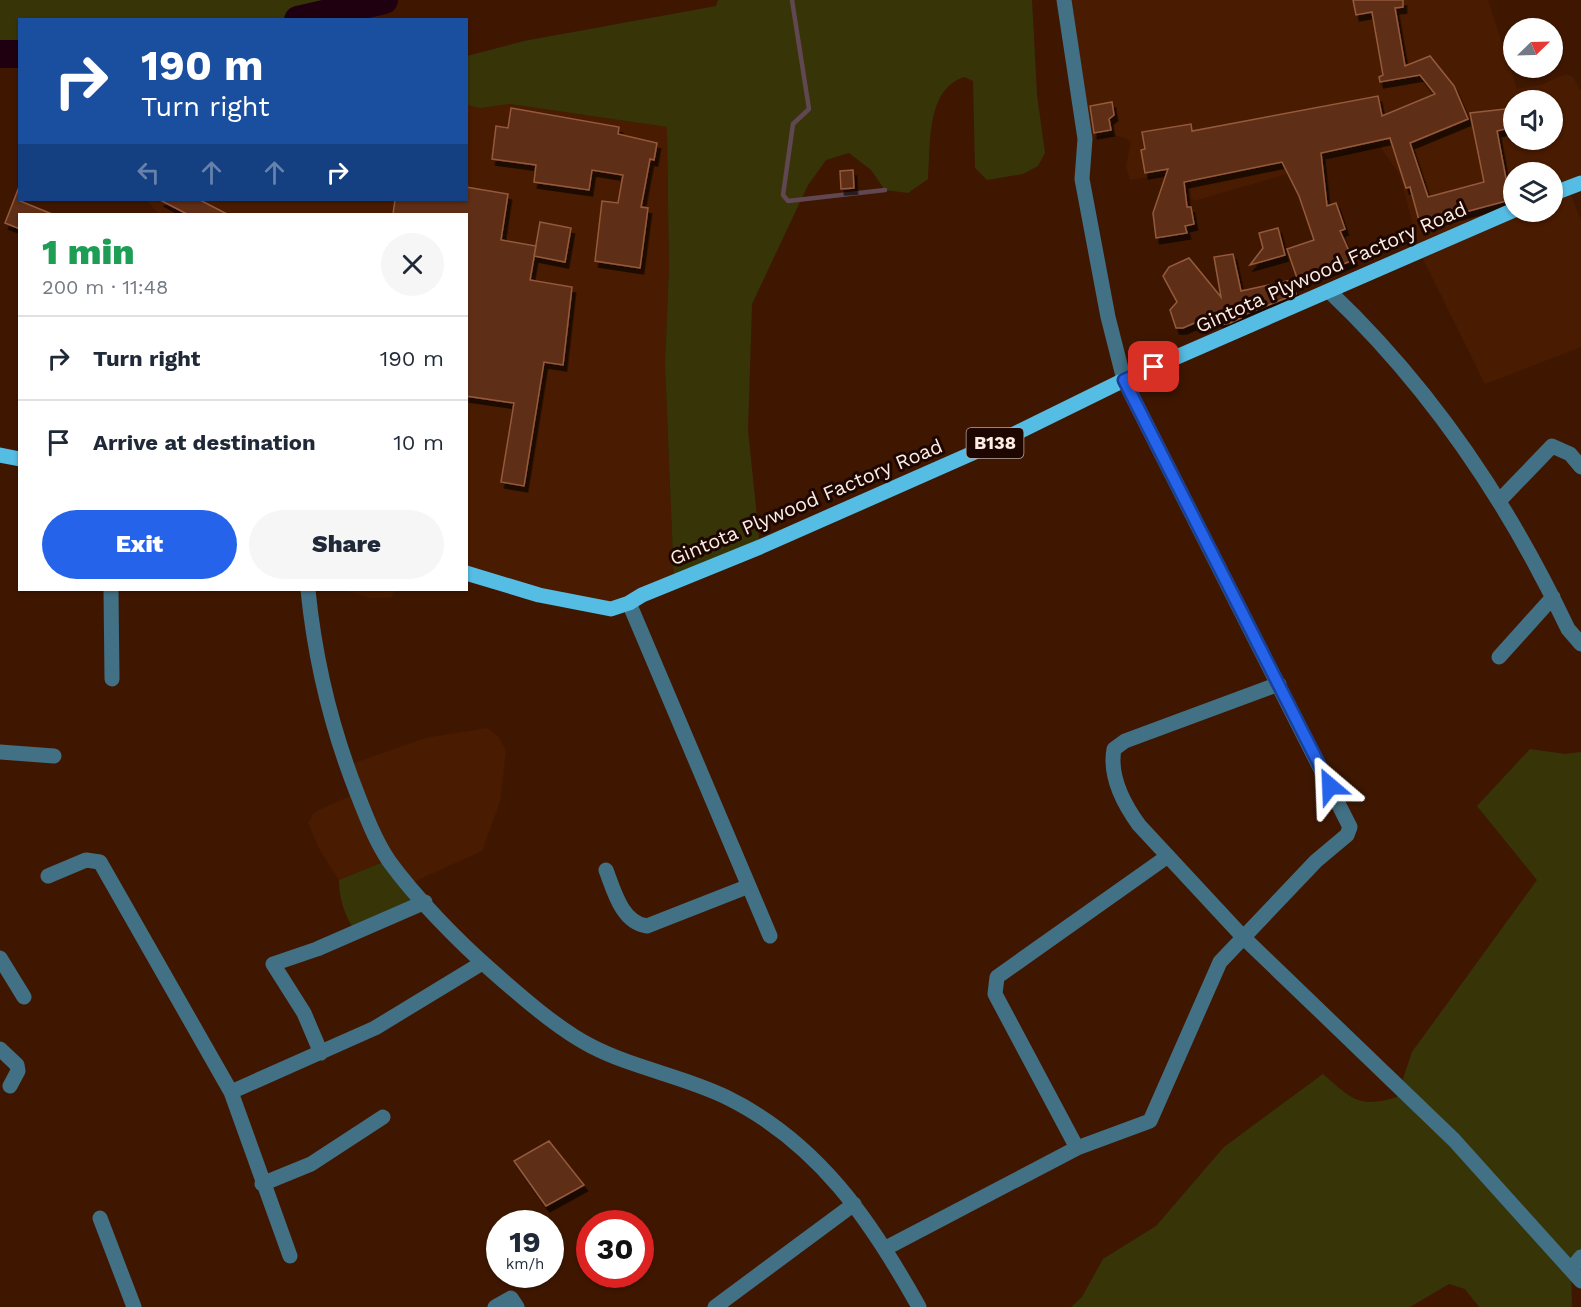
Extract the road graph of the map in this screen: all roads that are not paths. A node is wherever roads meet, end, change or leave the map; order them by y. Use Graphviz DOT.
graph roads {
  1 [pos="1064,0"];
  2 [pos="1581,183"];
  3 [pos="1563,190"];
  4 [pos="1503,215"];
  5 [pos="1330,292"];
  6 [pos="1124,380"];
  7 [pos="0,455"];
  8 [pos="18,459"];
  9 [pos="1581,467"];
  10 [pos="1500,500"];
  11 [pos="468,574"];
  12 [pos="111,591"];
  13 [pos="308,591"];
  14 [pos="1553,597"];
  15 [pos="629,603"];
  16 [pos="1581,644"];
  17 [pos="1499,657"];
  18 [pos="112,679"];
  19 [pos="1279,684"];
  20 [pos="0,752"];
  21 [pos="54,756"];
  22 [pos="1168,856"];
  23 [pos="606,870"];
  24 [pos="48,876"];
  25 [pos="749,886"];
  26 [pos="425,902"];
  27 [pos="770,936"];
  28 [pos="1243,937"];
  29 [pos="0,958"];
  30 [pos="482,963"];
  31 [pos="24,997"];
  32 [pos="0,1049"];
  33 [pos="321,1053"];
  34 [pos="10,1086"];
  35 [pos="231,1092"];
  36 [pos="383,1117"];
  37 [pos="1077,1148"];
  38 [pos="262,1184"];
  39 [pos="854,1204"];
  40 [pos="100,1218"];
  41 [pos="886,1248"];
  42 [pos="290,1256"];
  43 [pos="1581,1257"];
  44 [pos="1576,1275"];
  45 [pos="134,1307"];
  46 [pos="495,1307"];
  47 [pos="517,1307"];
  48 [pos="716,1307"];
  49 [pos="919,1307"];
  1 -- 6 [label="street"];
  2 -- 3 [label="main road"];
  4 -- 5 [label="main road, Gintota Plywood Factory Road / B138"];
  5 -- 6 [label="main road, Gintota Plywood Factory Road / B138"];
  5 -- 10 [label="street"];
  6 -- 15 [label="main road, Gintota Plywood Factory Road / B138"];
  6 -- 19 [label="street"];
  7 -- 8 [label="main road"];
  9 -- 10 [label="street"];
  10 -- 14 [label="street"];
  11 -- 15 [label="main road, Gintota Plywood Factory Road / B138"];
  12 -- 18 [label="street"];
  13 -- 26 [label="street"];
  14 -- 16 [label="street"];
  14 -- 17 [label="street"];
  15 -- 25 [label="street"];
  19 -- 22 [label="street"];
  19 -- 28 [label="street"];
  20 -- 21 [label="street"];
  22 -- 28 [label="street"];
  22 -- 37 [label="street"];
  23 -- 25 [label="street"];
  24 -- 35 [label="street"];
  25 -- 27 [label="street"];
  26 -- 30 [label="street"];
  26 -- 33 [label="street"];
  28 -- 37 [label="street"];
  28 -- 44 [label="street"];
  29 -- 31 [label="street"];
  30 -- 33 [label="street"];
  30 -- 39 [label="street"];
  32 -- 34 [label="street"];
  33 -- 35 [label="street"];
  35 -- 38 [label="street"];
  36 -- 38 [label="street"];
  37 -- 41 [label="street"];
  38 -- 42 [label="street"];
  39 -- 41 [label="street"];
  39 -- 48 [label="street"];
  40 -- 45 [label="street"];
  41 -- 49 [label="street"];
  43 -- 44 [label="street"];
  46 -- 47 [label="street"];
}
